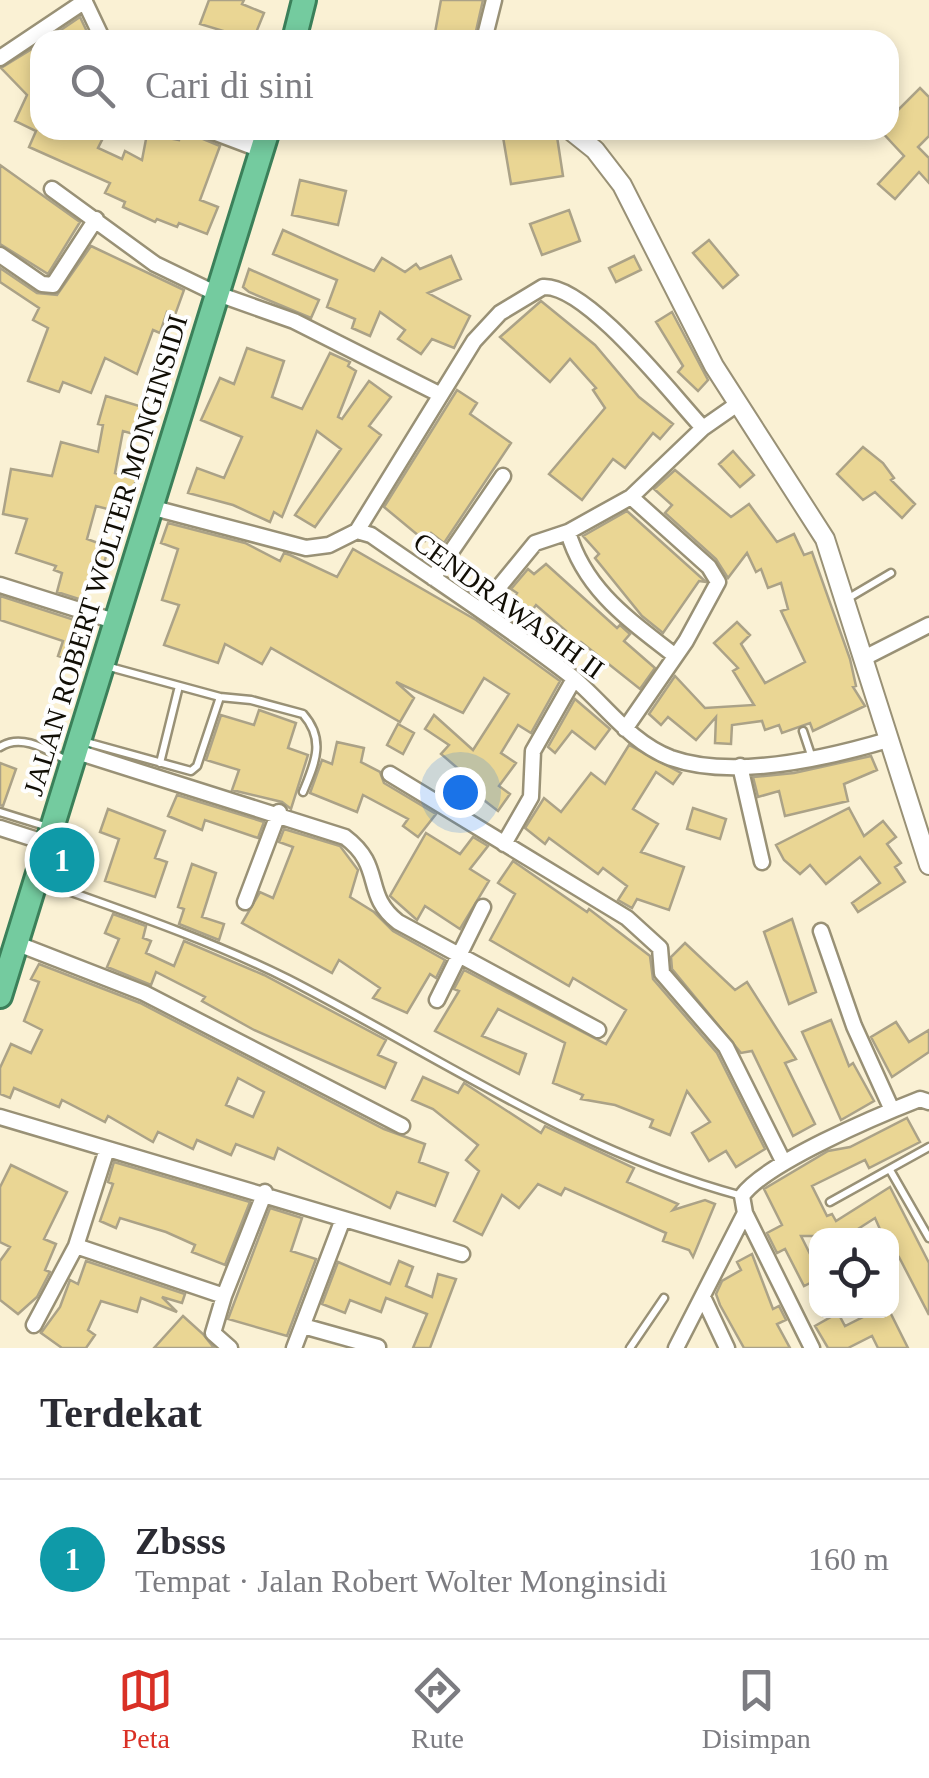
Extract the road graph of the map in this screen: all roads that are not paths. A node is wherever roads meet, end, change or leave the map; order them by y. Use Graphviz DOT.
graph roads {
  1 [pos="85,0"];
  2 [pos="304,0"];
  3 [pos="494,0"];
  4 [pos="41,30"];
  5 [pos="98,30"];
  6 [pos="296,30"];
  7 [pos="486,30"];
  8 [pos="30,38"];
  9 [pos="0,58"];
  10 [pos="264,140"];
  11 [pos="583,140"];
  12 [pos="52,188"];
  13 [pos="96,219"];
  14 [pos="0,255"];
  15 [pos="215,293"];
  16 [pos="440,394"];
  17 [pos="736,406"];
  18 [pos="703,428"];
  19 [pos="503,476"];
  20 [pos="630,497"];
  21 [pos="150,507"];
  22 [pos="358,531"];
  23 [pos="568,532"];
  24 [pos="891,574"];
  25 [pos="433,578"];
  26 [pos="0,584"];
  27 [pos="846,600"];
  28 [pos="481,609"];
  29 [pos="114,621"];
  30 [pos="929,625"];
  31 [pos="674,655"];
  32 [pos="866,657"];
  33 [pos="102,666"];
  34 [pos="574,679"];
  35 [pos="180,686"];
  36 [pos="220,697"];
  37 [pos="625,728"];
  38 [pos="804,731"];
  39 [pos="888,740"];
  40 [pos="0,747"];
  41 [pos="77,752"];
  42 [pos="812,759"];
  43 [pos="160,763"];
  44 [pos="740,766"];
  45 [pos="390,774"];
  46 [pos="303,792"];
  47 [pos="0,812"];
  48 [pos="279,812"];
  49 [pos="0,828"];
  50 [pos="52,836"];
  51 [pos="504,844"];
  52 [pos="762,862"];
  53 [pos="929,865"];
  54 [pos="39,880"];
  55 [pos="245,902"];
  56 [pos="483,907"];
  57 [pos="821,931"];
  58 [pos="18,944"];
  59 [pos="462,956"];
  60 [pos="0,996"];
  61 [pos="437,1000"];
  62 [pos="598,1030"];
  63 [pos="929,1102"];
  64 [pos="892,1110"];
  65 [pos="0,1117"];
  66 [pos="402,1126"];
  67 [pos="929,1147"];
  68 [pos="107,1149"];
  69 [pos="784,1161"];
  70 [pos="890,1170"];
  71 [pos="265,1192"];
  72 [pos="742,1196"];
  73 [pos="830,1202"];
  74 [pos="745,1213"];
  75 [pos="343,1219"];
  76 [pos="929,1238"];
  77 [pos="76,1246"];
  78 [pos="462,1254"];
  79 [pos="224,1296"];
  80 [pos="703,1297"];
  81 [pos="664,1298"];
  82 [pos="34,1325"];
  83 [pos="303,1326"];
  84 [pos="378,1347"];
  85 [pos="230,1348"];
  86 [pos="294,1348"];
  87 [pos="630,1348"];
  88 [pos="676,1348"];
  89 [pos="727,1348"];
  90 [pos="812,1348"];
  1 -- 4 [label="street"];
  1 -- 5 [label="street"];
  2 -- 6 [label="highway"];
  3 -- 7 [label="street"];
  8 -- 9 [label="street"];
  10 -- 15 [label="highway, JALAN ROBERT WOLTER MONGINSIDI"];
  11 -- 17 [label="street"];
  12 -- 13 [label="street"];
  13 -- 14 [label="street"];
  13 -- 15 [label="street"];
  15 -- 16 [label="street"];
  15 -- 21 [label="highway, JALAN ROBERT WOLTER MONGINSIDI"];
  16 -- 18 [label="street"];
  16 -- 22 [label="street"];
  17 -- 18 [label="street"];
  17 -- 27 [label="street"];
  18 -- 20 [label="street"];
  19 -- 25 [label="street"];
  20 -- 23 [label="street"];
  20 -- 31 [label="street"];
  21 -- 22 [label="street"];
  21 -- 29 [label="highway, JALAN ROBERT WOLTER MONGINSIDI"];
  22 -- 25 [label="street, CENDRAWASIH II"];
  23 -- 28 [label="street"];
  23 -- 31 [label="street"];
  24 -- 27 [label="lane"];
  25 -- 28 [label="street, CENDRAWASIH II"];
  26 -- 29 [label="street"];
  27 -- 32 [label="street"];
  28 -- 34 [label="street, CENDRAWASIH II"];
  29 -- 33 [label="highway, JALAN ROBERT WOLTER MONGINSIDI"];
  30 -- 32 [label="street"];
  31 -- 37 [label="street"];
  32 -- 39 [label="street"];
  33 -- 35 [label="lane"];
  33 -- 41 [label="highway, JALAN ROBERT WOLTER MONGINSIDI"];
  34 -- 37 [label="street, CENDRAWASIH II"];
  34 -- 51 [label="street"];
  35 -- 36 [label="lane"];
  35 -- 43 [label="lane"];
  36 -- 43 [label="lane"];
  36 -- 46 [label="lane"];
  37 -- 44 [label="street, CENDRAWASIH II"];
  38 -- 42 [label="lane"];
  39 -- 42 [label="street, CENDRAWASIH II"];
  39 -- 53 [label="street"];
  40 -- 41 [label="lane"];
  41 -- 43 [label="lane"];
  41 -- 48 [label="street"];
  41 -- 50 [label="highway, JALAN ROBERT WOLTER MONGINSIDI"];
  42 -- 44 [label="street, CENDRAWASIH II"];
  44 -- 52 [label="street"];
  45 -- 51 [label="street"];
  47 -- 50 [label="lane"];
  48 -- 55 [label="street"];
  48 -- 59 [label="street"];
  49 -- 50 [label="street"];
  50 -- 54 [label="highway, JALAN ROBERT WOLTER MONGINSIDI"];
  51 -- 69 [label="street"];
  54 -- 58 [label="highway, JALAN ROBERT WOLTER MONGINSIDI"];
  54 -- 72 [label="lane"];
  56 -- 59 [label="street"];
  57 -- 64 [label="street"];
  58 -- 60 [label="highway, JALAN ROBERT WOLTER MONGINSIDI"];
  58 -- 66 [label="street"];
  59 -- 61 [label="street"];
  59 -- 62 [label="street"];
  63 -- 64 [label="street"];
  64 -- 69 [label="street"];
  65 -- 68 [label="street"];
  67 -- 70 [label="lane"];
  68 -- 71 [label="street"];
  68 -- 77 [label="street"];
  69 -- 72 [label="street"];
  70 -- 73 [label="lane"];
  70 -- 76 [label="lane"];
  71 -- 75 [label="street"];
  71 -- 79 [label="street"];
  72 -- 74 [label="street"];
  74 -- 80 [label="street"];
  74 -- 90 [label="street"];
  75 -- 78 [label="street"];
  75 -- 83 [label="street"];
  77 -- 79 [label="street"];
  77 -- 82 [label="street"];
  79 -- 85 [label="street"];
  80 -- 88 [label="street"];
  80 -- 89 [label="street"];
  81 -- 87 [label="lane"];
  83 -- 84 [label="street"];
  83 -- 86 [label="street"];
}
